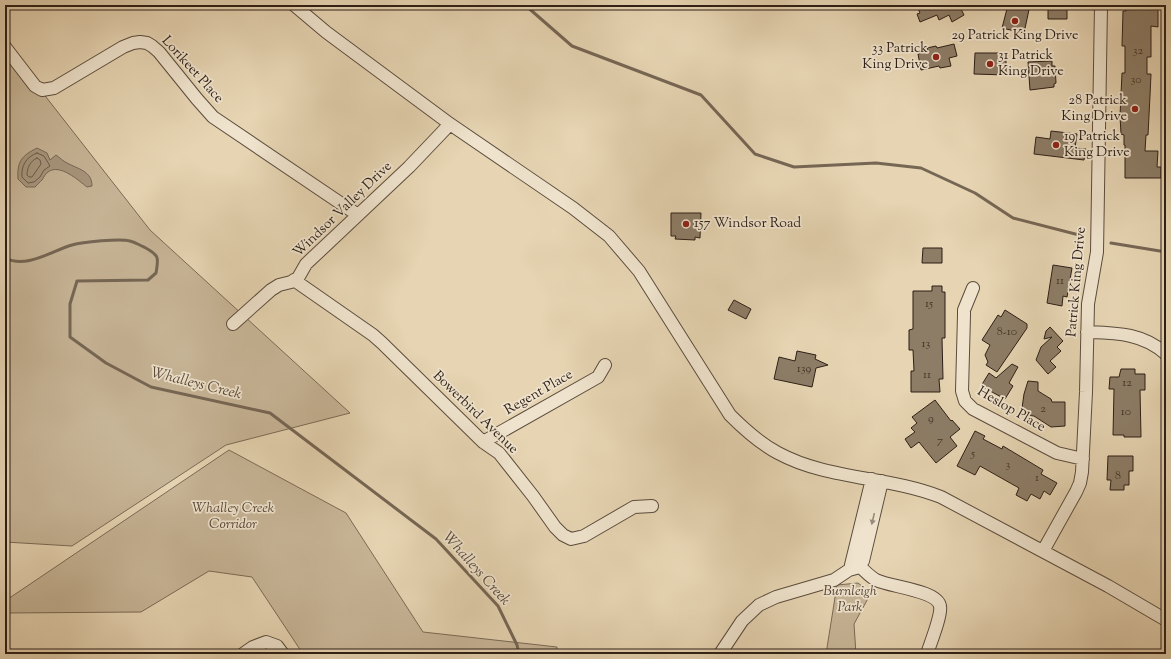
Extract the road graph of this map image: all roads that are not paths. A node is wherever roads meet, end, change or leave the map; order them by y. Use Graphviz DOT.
graph roads {
  1 [pos="294,5"];
  2 [pos="1101,5"];
  3 [pos="5,48"];
  4 [pos="450,124"];
  5 [pos="358,215"];
  6 [pos="294,280"];
  7 [pos="973,288"];
  8 [pos="233,324"];
  9 [pos="1087,332"];
  10 [pos="1166,354"];
  11 [pos="606,365"];
  12 [pos="483,442"];
  13 [pos="1083,459"];
  14 [pos="877,480"];
  15 [pos="652,506"];
  16 [pos="1043,552"];
  17 [pos="854,565"];
  18 [pos="1166,620"];
  19 [pos="243,654"];
  20 [pos="283,654"];
  21 [pos="720,654"];
  22 [pos="926,654"];
  1 -- 4 [label="street"];
  2 -- 9 [label="street, Patrick King Drive"];
  3 -- 5 [label="street, Lorikeet Place"];
  4 -- 5 [label="street, Windsor Valley Drive"];
  4 -- 14 [label="street"];
  5 -- 6 [label="street, Windsor Valley Drive"];
  6 -- 8 [label="street, Windsor Valley Drive"];
  6 -- 12 [label="street, Bowerbird Avenue"];
  7 -- 13 [label="street, Heslop Place"];
  9 -- 10 [label="street"];
  9 -- 13 [label="street, Patrick King Drive"];
  11 -- 12 [label="street, Regent Place"];
  12 -- 15 [label="street, Bowerbird Avenue"];
  13 -- 16 [label="street, Patrick King Drive"];
  14 -- 16 [label="street"];
  14 -- 17 [label="street"];
  16 -- 18 [label="street"];
  17 -- 21 [label="street"];
  17 -- 22 [label="street"];
  19 -- 20 [label="street"];
}
